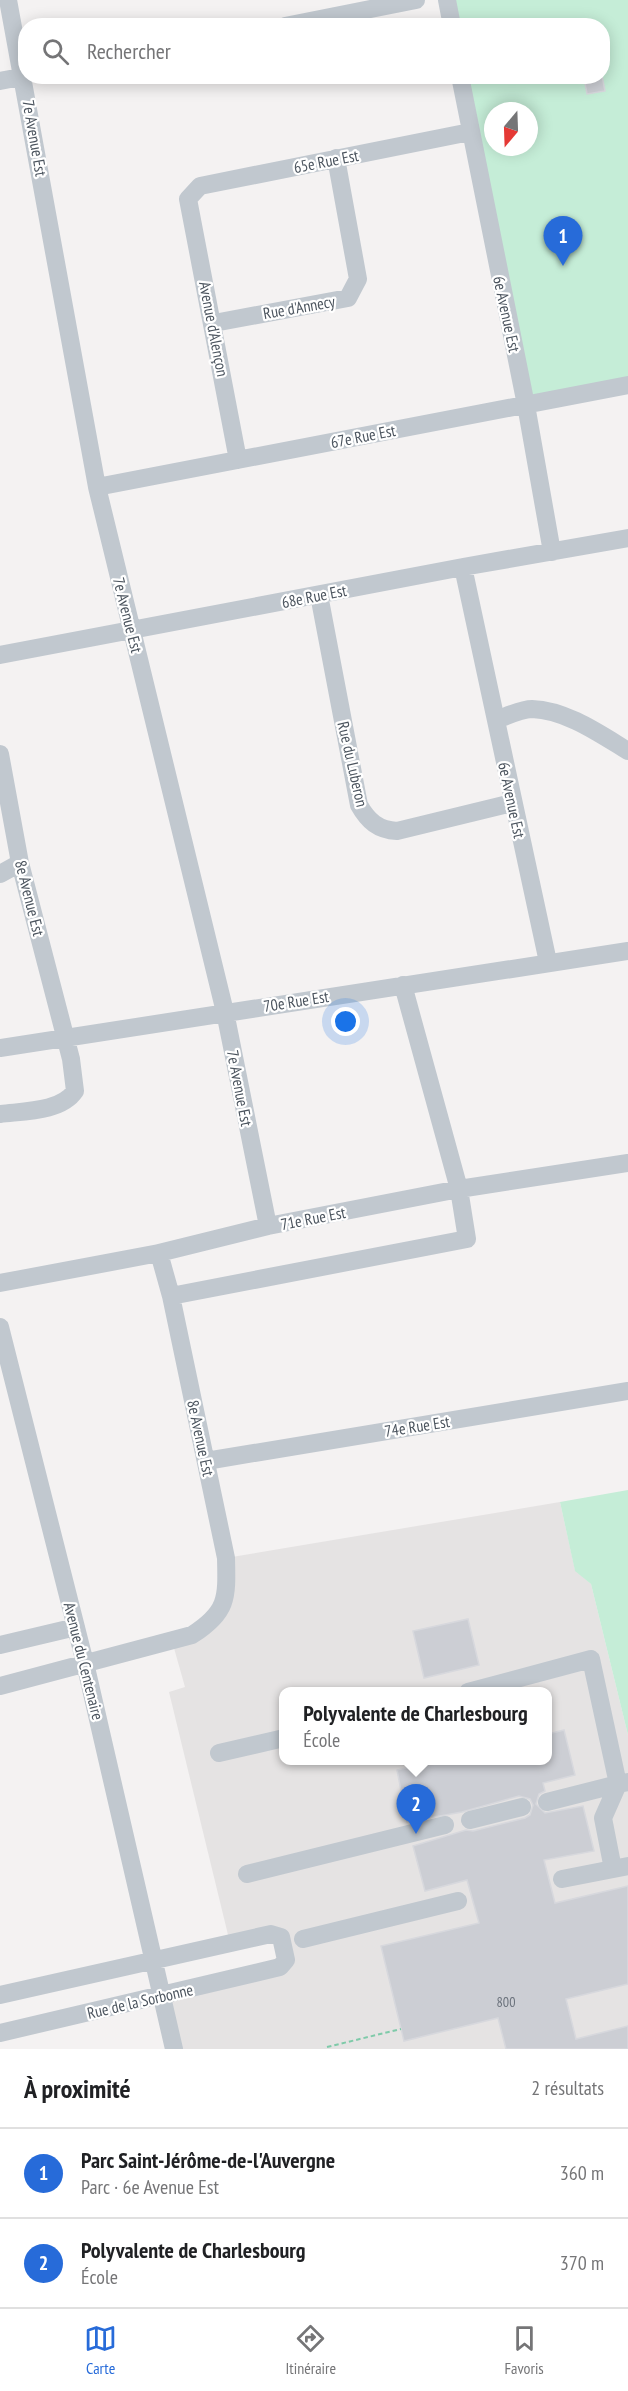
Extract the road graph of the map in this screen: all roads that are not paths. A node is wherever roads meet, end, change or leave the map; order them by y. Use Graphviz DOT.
graph roads {
  1 [pos="8,0"];
  2 [pos="416,0"];
  3 [pos="447,0"];
  4 [pos="325,18"];
  5 [pos="450,18"];
  6 [pos="18,45"];
  7 [pos="18,77"];
  8 [pos="0,81"];
  9 [pos="26,84"];
  10 [pos="461,84"];
  11 [pos="470,132"];
  12 [pos="336,158"];
  13 [pos="188,199"];
  14 [pos="214,323"];
  15 [pos="628,385"];
  16 [pos="526,405"];
  17 [pos="238,460"];
  18 [pos="97,487"];
  19 [pos="628,538"];
  20 [pos="552,552"];
  21 [pos="463,567"];
  22 [pos="319,595"];
  23 [pos="131,631"];
  24 [pos="0,655"];
  25 [pos="496,720"];
  26 [pos="628,751"];
  27 [pos="0,754"];
  28 [pos="512,803"];
  29 [pos="20,863"];
  30 [pos="0,874"];
  31 [pos="628,951"];
  32 [pos="549,962"];
  33 [pos="403,985"];
  34 [pos="225,1012"];
  35 [pos="66,1040"];
  36 [pos="0,1048"];
  37 [pos="0,1114"];
  38 [pos="628,1163"];
  39 [pos="459,1189"];
  40 [pos="268,1226"];
  41 [pos="159,1253"];
  42 [pos="0,1283"];
  43 [pos="171,1296"];
  44 [pos="0,1327"];
  45 [pos="628,1391"];
  46 [pos="206,1461"];
  47 [pos="76,1628"];
  48 [pos="0,1645"];
  49 [pos="85,1663"];
  50 [pos="0,1686"];
  51 [pos="487,1687"];
  52 [pos="279,1739"];
  53 [pos="219,1753"];
  54 [pos="623,1783"];
  55 [pos="547,1802"];
  56 [pos="522,1807"];
  57 [pos="470,1820"];
  58 [pos="446,1825"];
  59 [pos="620,1867"];
  60 [pos="247,1874"];
  61 [pos="562,1879"];
  62 [pos="458,1901"];
  63 [pos="303,1939"];
  64 [pos="154,1960"];
  65 [pos="0,1995"];
  66 [pos="162,1996"];
  67 [pos="0,2033"];
  68 [pos="0,2038"];
  69 [pos="3,2049"];
  70 [pos="174,2049"];
  1 -- 6 [label="street, 7e Avenue Est"];
  2 -- 4 [label="street"];
  3 -- 5 [label="street"];
  7 -- 8 [label="street"];
  9 -- 18 [label="street, 7e Avenue Est"];
  10 -- 11 [label="street, 6e Avenue Est"];
  11 -- 12 [label="street, 65e Rue Est"];
  11 -- 16 [label="street, 6e Avenue Est"];
  12 -- 13 [label="street, 65e Rue Est"];
  12 -- 14 [label="street, Rue d'Annecy"];
  13 -- 14 [label="street, Avenue d'Alençon"];
  14 -- 17 [label="street, Avenue d'Alençon"];
  15 -- 16 [label="street, 67e Rue Est"];
  16 -- 17 [label="street, 67e Rue Est"];
  16 -- 20 [label="street, 6e Avenue Est"];
  17 -- 18 [label="street, 67e Rue Est"];
  18 -- 23 [label="street, 7e Avenue Est"];
  19 -- 20 [label="street, 68e Rue Est"];
  20 -- 21 [label="street, 68e Rue Est"];
  21 -- 22 [label="street, 68e Rue Est"];
  21 -- 25 [label="street, 6e Avenue Est"];
  22 -- 23 [label="street, 68e Rue Est"];
  22 -- 28 [label="street, Rue du Luberon"];
  23 -- 24 [label="street, 68e Rue Est"];
  23 -- 34 [label="street, 7e Avenue Est"];
  25 -- 26 [label="street"];
  25 -- 28 [label="street, 6e Avenue Est"];
  27 -- 29 [label="street, 8e Avenue Est"];
  28 -- 32 [label="street, 6e Avenue Est"];
  29 -- 30 [label="street"];
  29 -- 35 [label="street, 8e Avenue Est"];
  31 -- 32 [label="street, 70e Rue Est"];
  32 -- 33 [label="street, 70e Rue Est"];
  33 -- 34 [label="street, 70e Rue Est"];
  33 -- 39 [label="street"];
  34 -- 35 [label="street, 70e Rue Est"];
  34 -- 40 [label="street, 7e Avenue Est"];
  35 -- 36 [label="street, 70e Rue Est"];
  35 -- 37 [label="street, 8e Avenue Est"];
  38 -- 39 [label="street, 71e Rue Est"];
  39 -- 40 [label="street, 71e Rue Est"];
  39 -- 43 [label="street"];
  40 -- 41 [label="street, 71e Rue Est"];
  41 -- 42 [label="street, 71e Rue Est"];
  41 -- 43 [label="street, 8e Avenue Est"];
  43 -- 46 [label="street, 8e Avenue Est"];
  44 -- 47 [label="street, Avenue du Centenaire"];
  45 -- 46 [label="street, 74e Rue Est"];
  46 -- 49 [label="street, 8e Avenue Est"];
  47 -- 48 [label="street"];
  47 -- 49 [label="street, Avenue du Centenaire"];
  49 -- 50 [label="street"];
  49 -- 64 [label="street, Avenue du Centenaire"];
  51 -- 54 [label="street"];
  52 -- 53 [label="street"];
  54 -- 55 [label="street"];
  54 -- 59 [label="street"];
  56 -- 57 [label="street"];
  58 -- 60 [label="street"];
  59 -- 61 [label="street"];
  62 -- 63 [label="street"];
  64 -- 65 [label="street"];
  64 -- 66 [label="street, Avenue du Centenaire"];
  64 -- 66 [label="street, Rue de la Sorbonne"];
  66 -- 67 [label="street, Rue de la Sorbonne"];
  66 -- 70 [label="street, Avenue du Centenaire"];
  68 -- 69 [label="street"];
}
